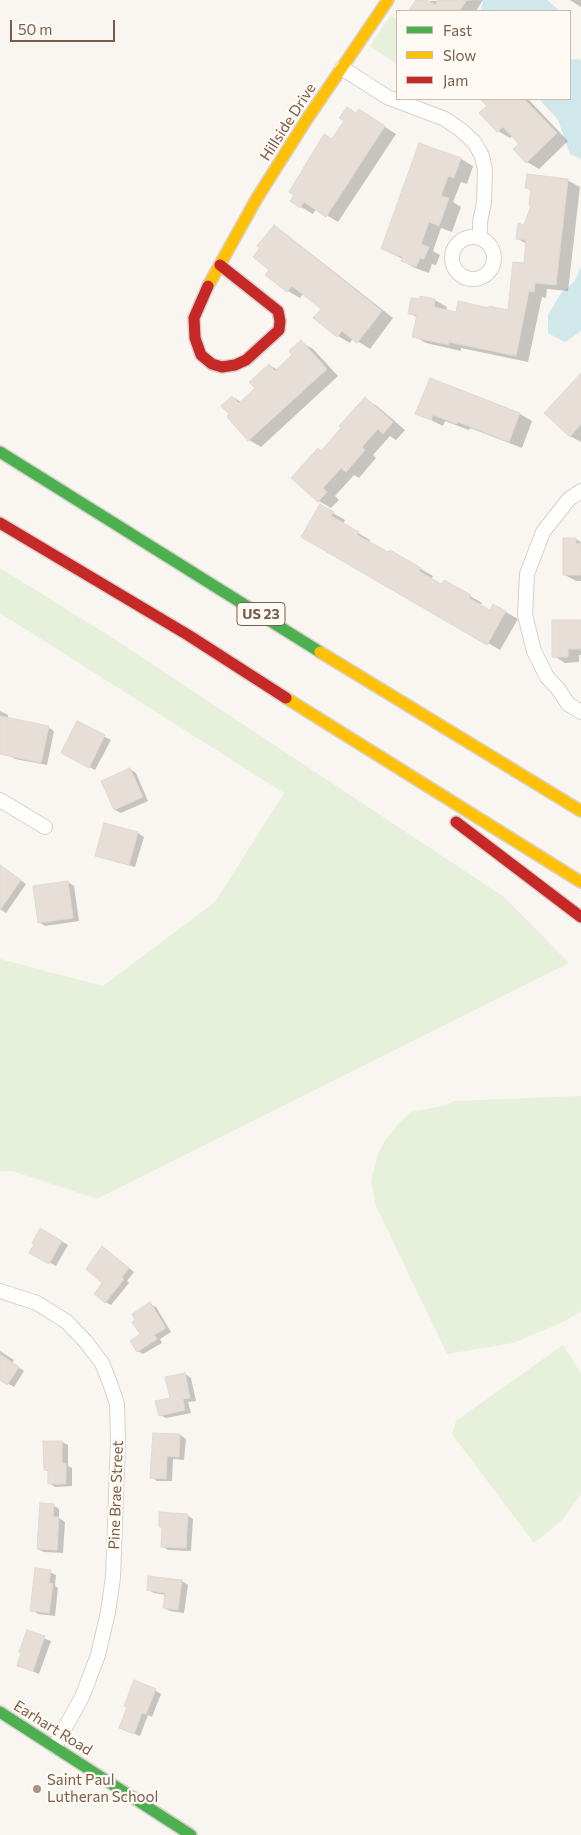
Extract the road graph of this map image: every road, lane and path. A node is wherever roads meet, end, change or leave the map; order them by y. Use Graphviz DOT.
graph roads {
  1 [pos="388,0"];
  2 [pos="342,68"];
  3 [pos="480,238"];
  4 [pos="220,265"];
  5 [pos="0,452"];
  6 [pos="581,491"];
  7 [pos="0,523"];
  8 [pos="581,712"];
  9 [pos="343,735"];
  10 [pos="522,775"];
  11 [pos="0,800"];
  12 [pos="428,800"];
  13 [pos="581,802"];
  14 [pos="581,811"];
  15 [pos="444,812"];
  16 [pos="45,827"];
  17 [pos="581,882"];
  18 [pos="581,918"];
  19 [pos="0,1291"];
  20 [pos="0,1712"];
  21 [pos="55,1746"];
  22 [pos="191,1835"];
  1 -- 2 [label="main road, Hillside Drive"];
  2 -- 3 [label="street"];
  2 -- 4 [label="main road, Hillside Drive"];
  4 -- 4 [label="main road, Hillside Drive"];
  5 -- 10 [label="main road, US 23"];
  6 -- 8 [label="street"];
  7 -- 9 [label="main road"];
  9 -- 12 [label="main road"];
  9 -- 17 [label="main road"];
  10 -- 13 [label="main road"];
  10 -- 14 [label="main road, US 23"];
  11 -- 16 [label="street"];
  15 -- 18 [label="main road"];
  19 -- 21 [label="street, Pine Brae Street"];
  20 -- 21 [label="main road, Earhart Road"];
  21 -- 22 [label="main road, Earhart Road"];
}
